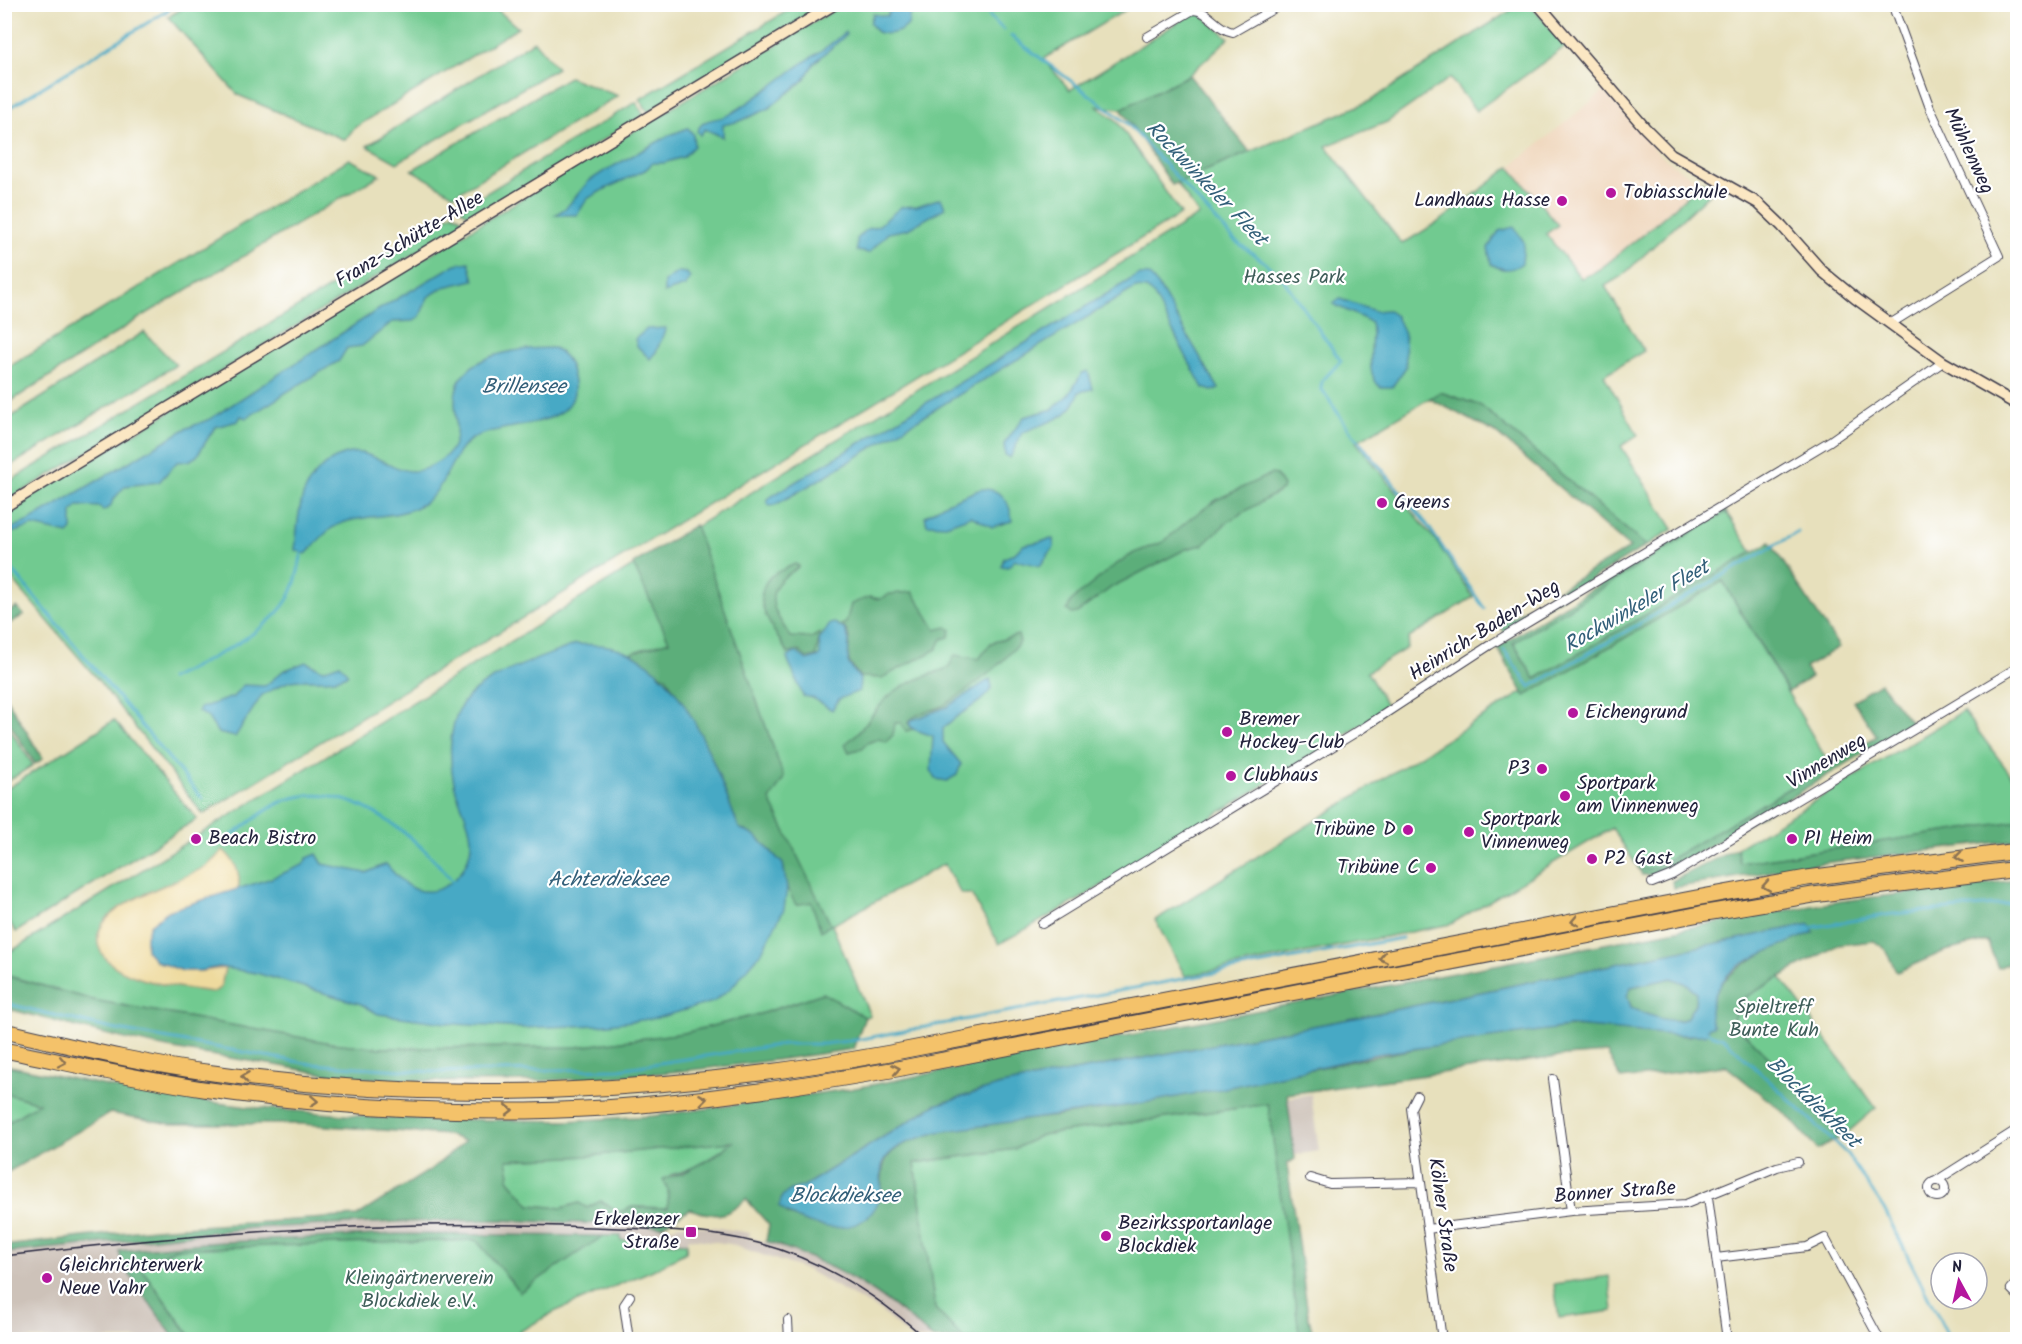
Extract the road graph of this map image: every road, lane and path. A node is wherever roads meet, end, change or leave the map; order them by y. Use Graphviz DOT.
graph roads {
  1 [pos="835,4"];
  2 [pos="1282,4"];
  3 [pos="1538,4"];
  4 [pos="1892,4"];
  5 [pos="1147,37"];
  6 [pos="1890,324"];
  7 [pos="1943,362"];
  8 [pos="2018,405"];
  9 [pos="4,507"];
  10 [pos="2018,667"];
  11 [pos="2018,851"];
  12 [pos="2018,869"];
  13 [pos="1652,882"];
  14 [pos="1042,924"];
  15 [pos="4,1025"];
  16 [pos="4,1030"];
  17 [pos="46,1040"];
  18 [pos="4,1050"];
  19 [pos="1553,1078"];
  20 [pos="1417,1096"];
  21 [pos="2018,1129"];
  22 [pos="1798,1162"];
  23 [pos="1310,1178"];
  24 [pos="1936,1181"];
  25 [pos="1421,1182"];
  26 [pos="1708,1197"];
  27 [pos="1571,1211"];
  28 [pos="1427,1229"];
  29 [pos="1716,1258"];
  30 [pos="2017,1281"];
  31 [pos="630,1296"];
  32 [pos="2018,1296"];
  33 [pos="788,1320"];
  34 [pos="629,1340"];
  35 [pos="789,1340"];
  36 [pos="1442,1340"];
  37 [pos="1727,1340"];
  38 [pos="1880,1340"];
  1 -- 9 [label="main road, Franz-Schütte-Allee"];
  2 -- 5 [label="street"];
  3 -- 6 [label="main road"];
  4 -- 6 [label="street, Mühlenweg"];
  6 -- 7 [label="main road"];
  7 -- 8 [label="main road"];
  7 -- 14 [label="street, Heinrich-Baden-Weg"];
  10 -- 13 [label="street, Vinnenweg"];
  11 -- 17 [label="highway, one-way"];
  18 -- 12 [label="highway, one-way"];
  15 -- 17 [label="highway"];
  16 -- 17 [label="highway"];
  19 -- 27 [label="street"];
  20 -- 25 [label="street, Kölner Straße"];
  21 -- 24 [label="street"];
  22 -- 26 [label="street, Bonner Straße"];
  23 -- 25 [label="street"];
  25 -- 28 [label="street, Kölner Straße"];
  26 -- 27 [label="street, Bonner Straße"];
  26 -- 29 [label="street"];
  27 -- 28 [label="street, Bonner Straße"];
  28 -- 36 [label="street, Kölner Straße"];
  29 -- 37 [label="street"];
  29 -- 38 [label="street"];
  30 -- 32 [label="street"];
  31 -- 34 [label="street"];
  33 -- 35 [label="street"];
}
